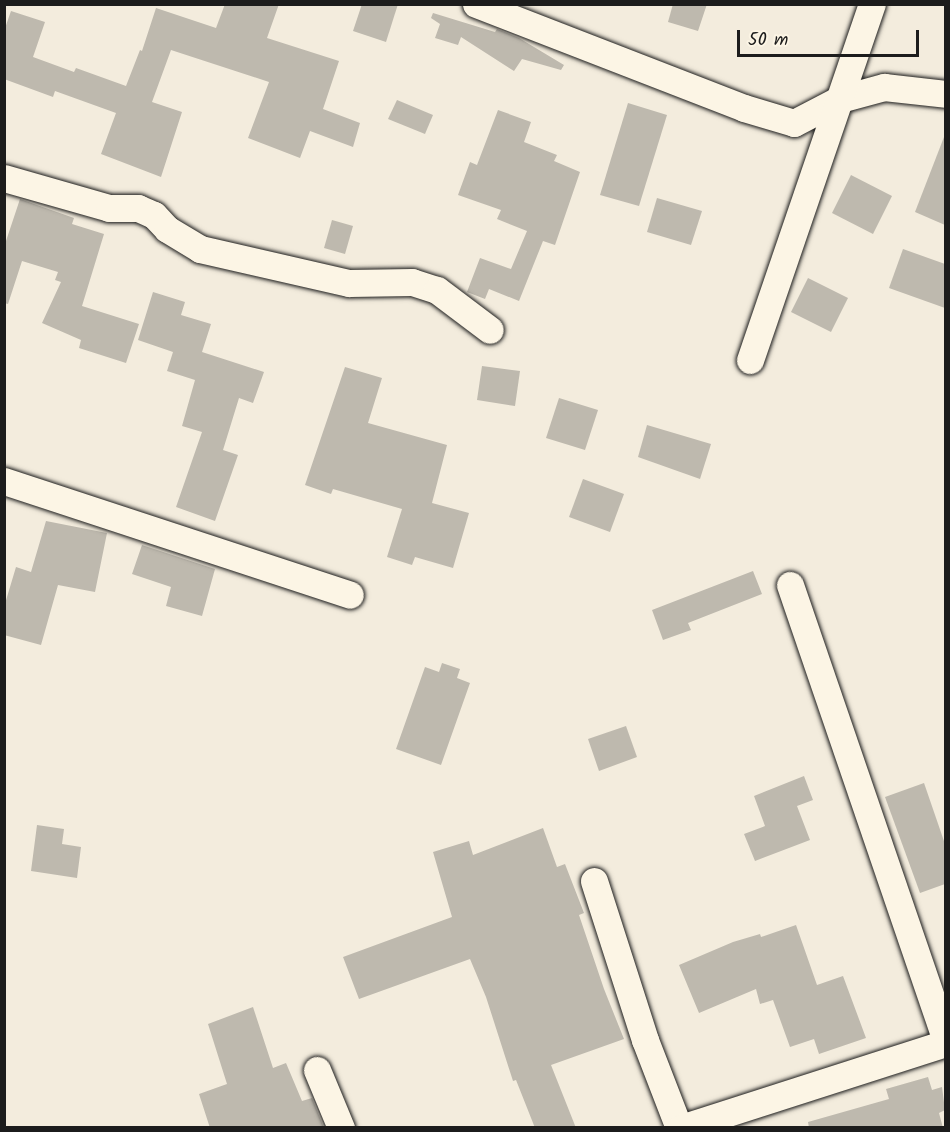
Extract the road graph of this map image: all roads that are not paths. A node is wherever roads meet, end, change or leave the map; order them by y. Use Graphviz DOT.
graph roads {
  1 [pos="476,4"];
  2 [pos="872,4"];
  3 [pos="945,94"];
  4 [pos="840,99"];
  5 [pos="4,178"];
  6 [pos="490,330"];
  7 [pos="750,360"];
  8 [pos="4,481"];
  9 [pos="790,585"];
  10 [pos="350,594"];
  11 [pos="594,881"];
  12 [pos="945,1041"];
  13 [pos="318,1070"];
  14 [pos="341,1128"];
  15 [pos="680,1128"];
  1 -- 4 [label="street"];
  2 -- 4 [label="street"];
  3 -- 4 [label="street"];
  4 -- 7 [label="street"];
  5 -- 6 [label="street"];
  8 -- 10 [label="street"];
  9 -- 12 [label="street"];
  11 -- 15 [label="street"];
  12 -- 15 [label="street"];
  13 -- 14 [label="street"];
}
